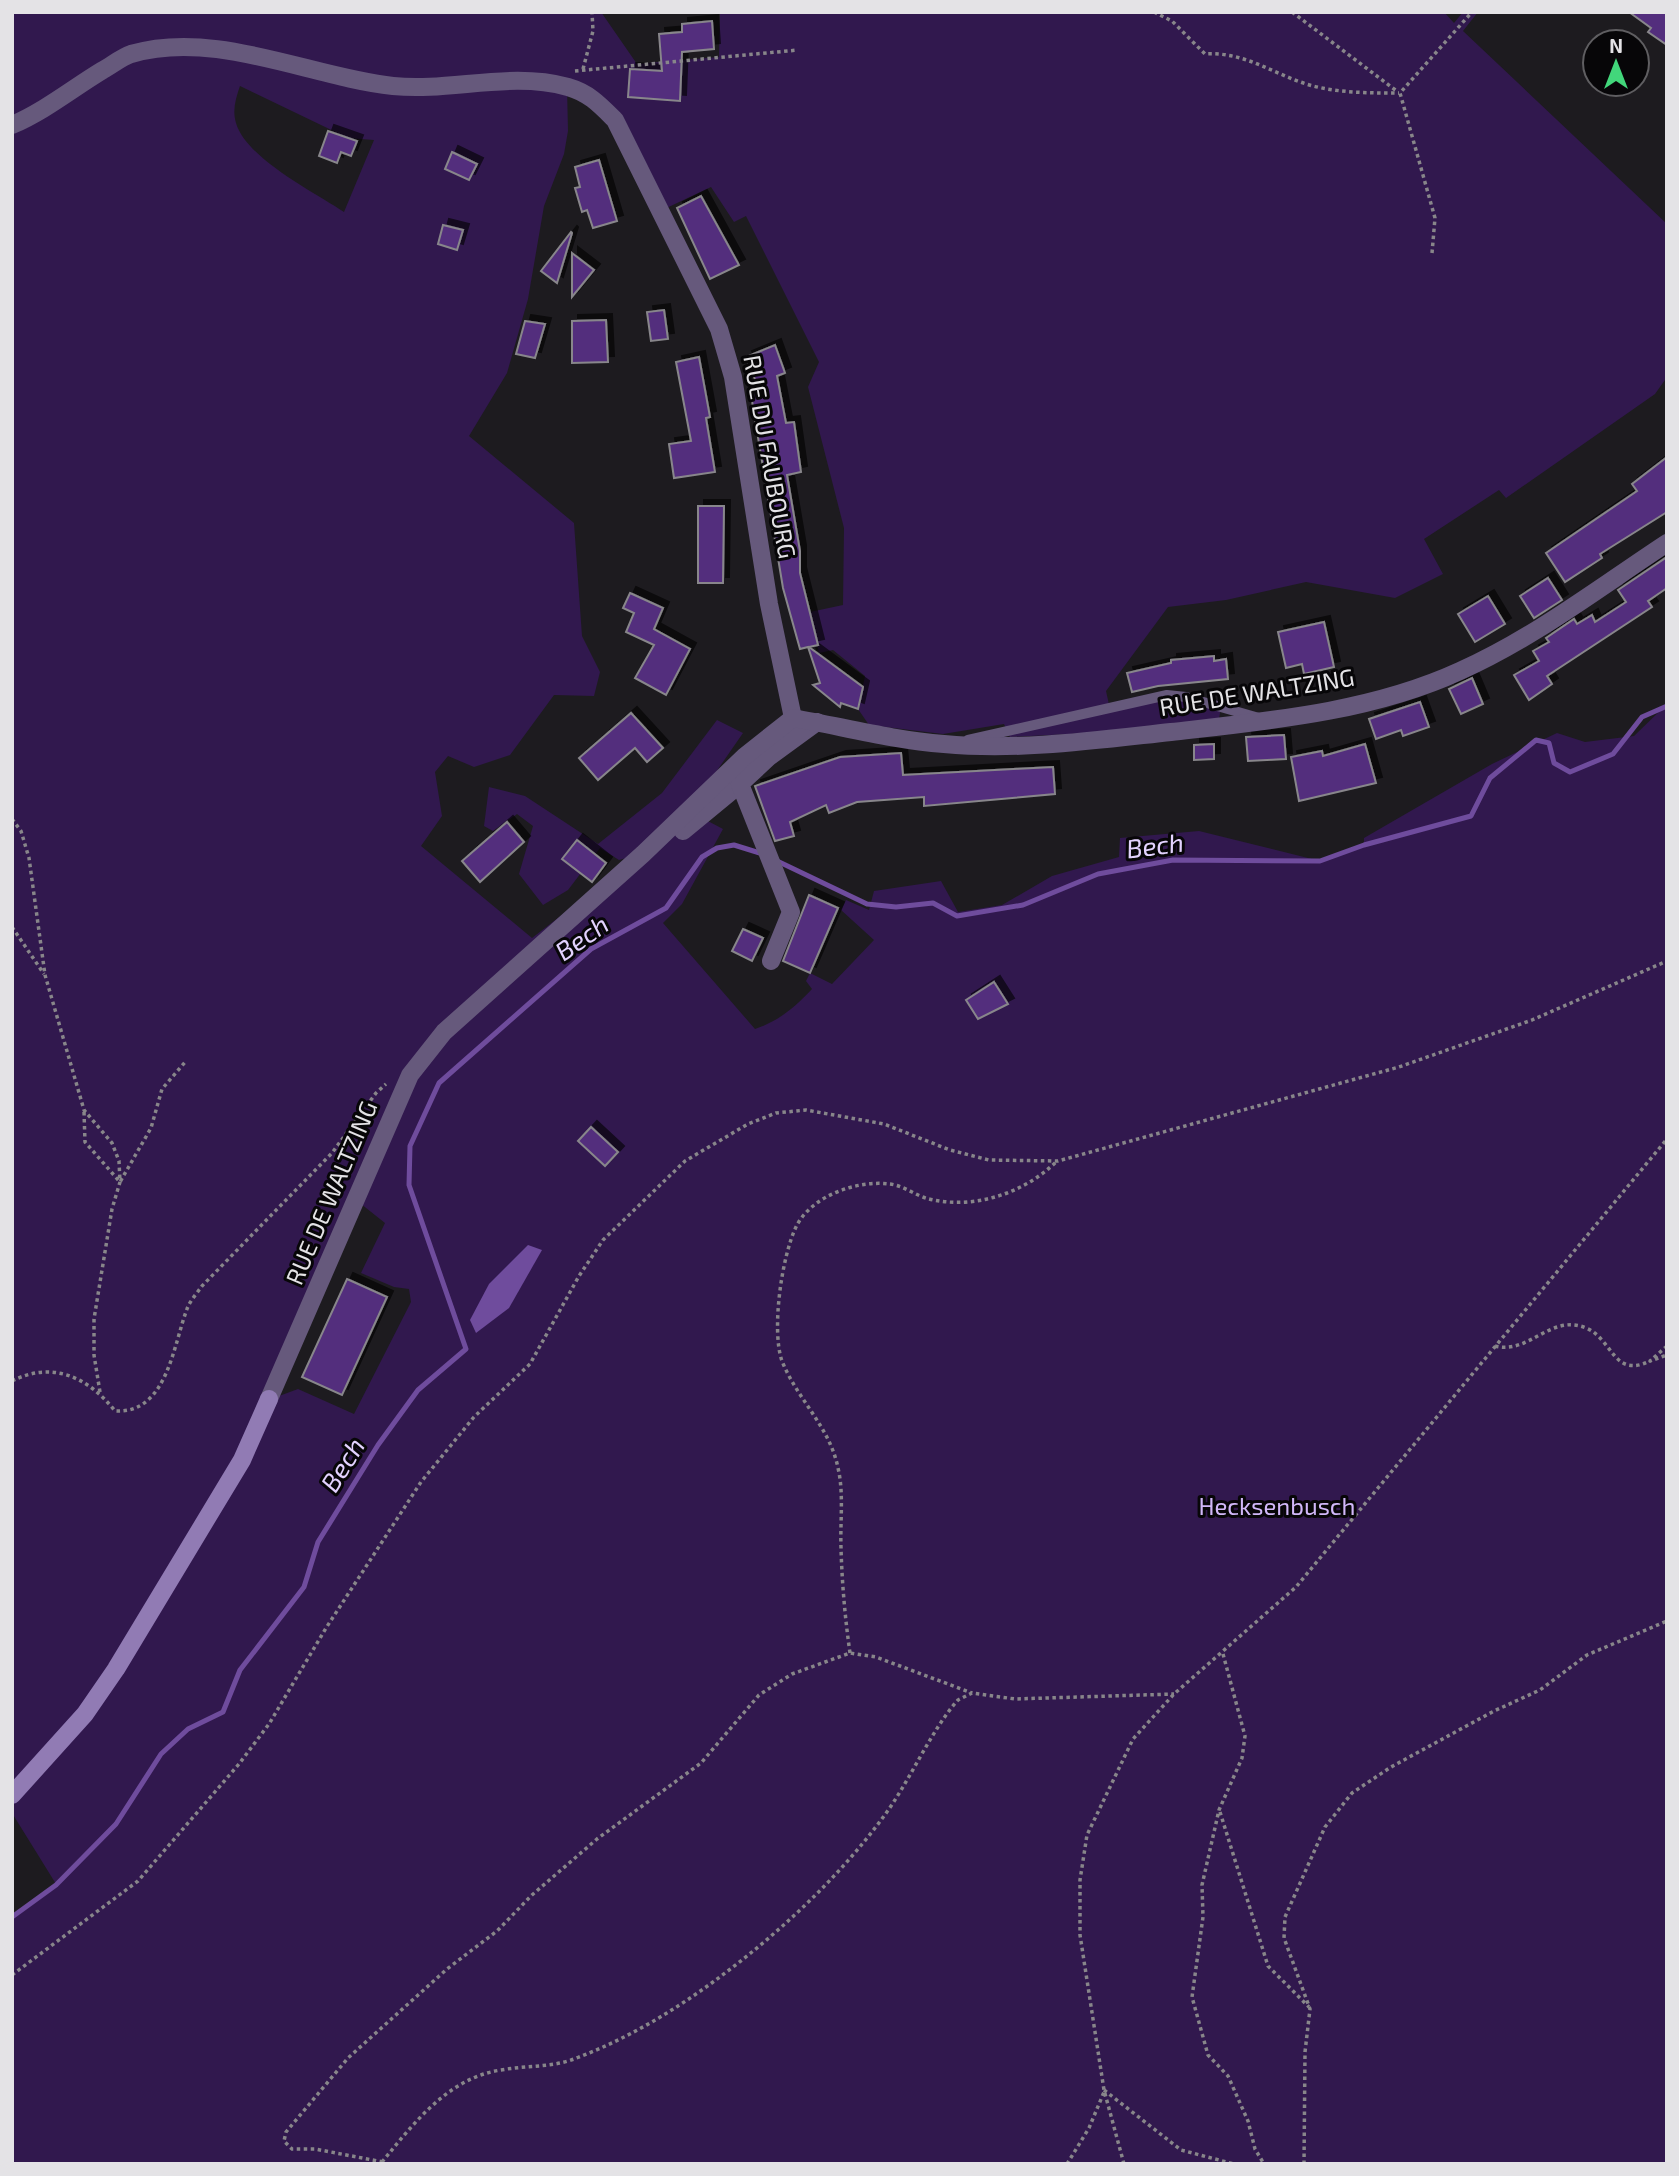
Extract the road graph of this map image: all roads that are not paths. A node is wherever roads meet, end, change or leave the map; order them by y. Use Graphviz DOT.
graph roads {
  1 [pos="12,125"];
  2 [pos="1667,542"];
  3 [pos="793,718"];
  4 [pos="1268,721"];
  5 [pos="817,722"];
  6 [pos="947,744"];
  7 [pos="740,784"];
  8 [pos="643,854"];
  9 [pos="771,961"];
  10 [pos="12,1796"];
  1 -- 3 [label="street, RUE DU FAUBOURG"];
  2 -- 4 [label="street, RUE DE WALTZING"];
  3 -- 5 [label="street, RUE DE WALTZING"];
  3 -- 8 [label="street, RUE DE WALTZING"];
  4 -- 6 [label="street, RUE DE WALTZING"];
  4 -- 6 [label="lane"];
  5 -- 6 [label="street, RUE DE WALTZING"];
  5 -- 7 [label="street"];
  7 -- 8 [label="street"];
  7 -- 9 [label="street"];
  8 -- 10 [label="street, RUE DE WALTZING"];
}
